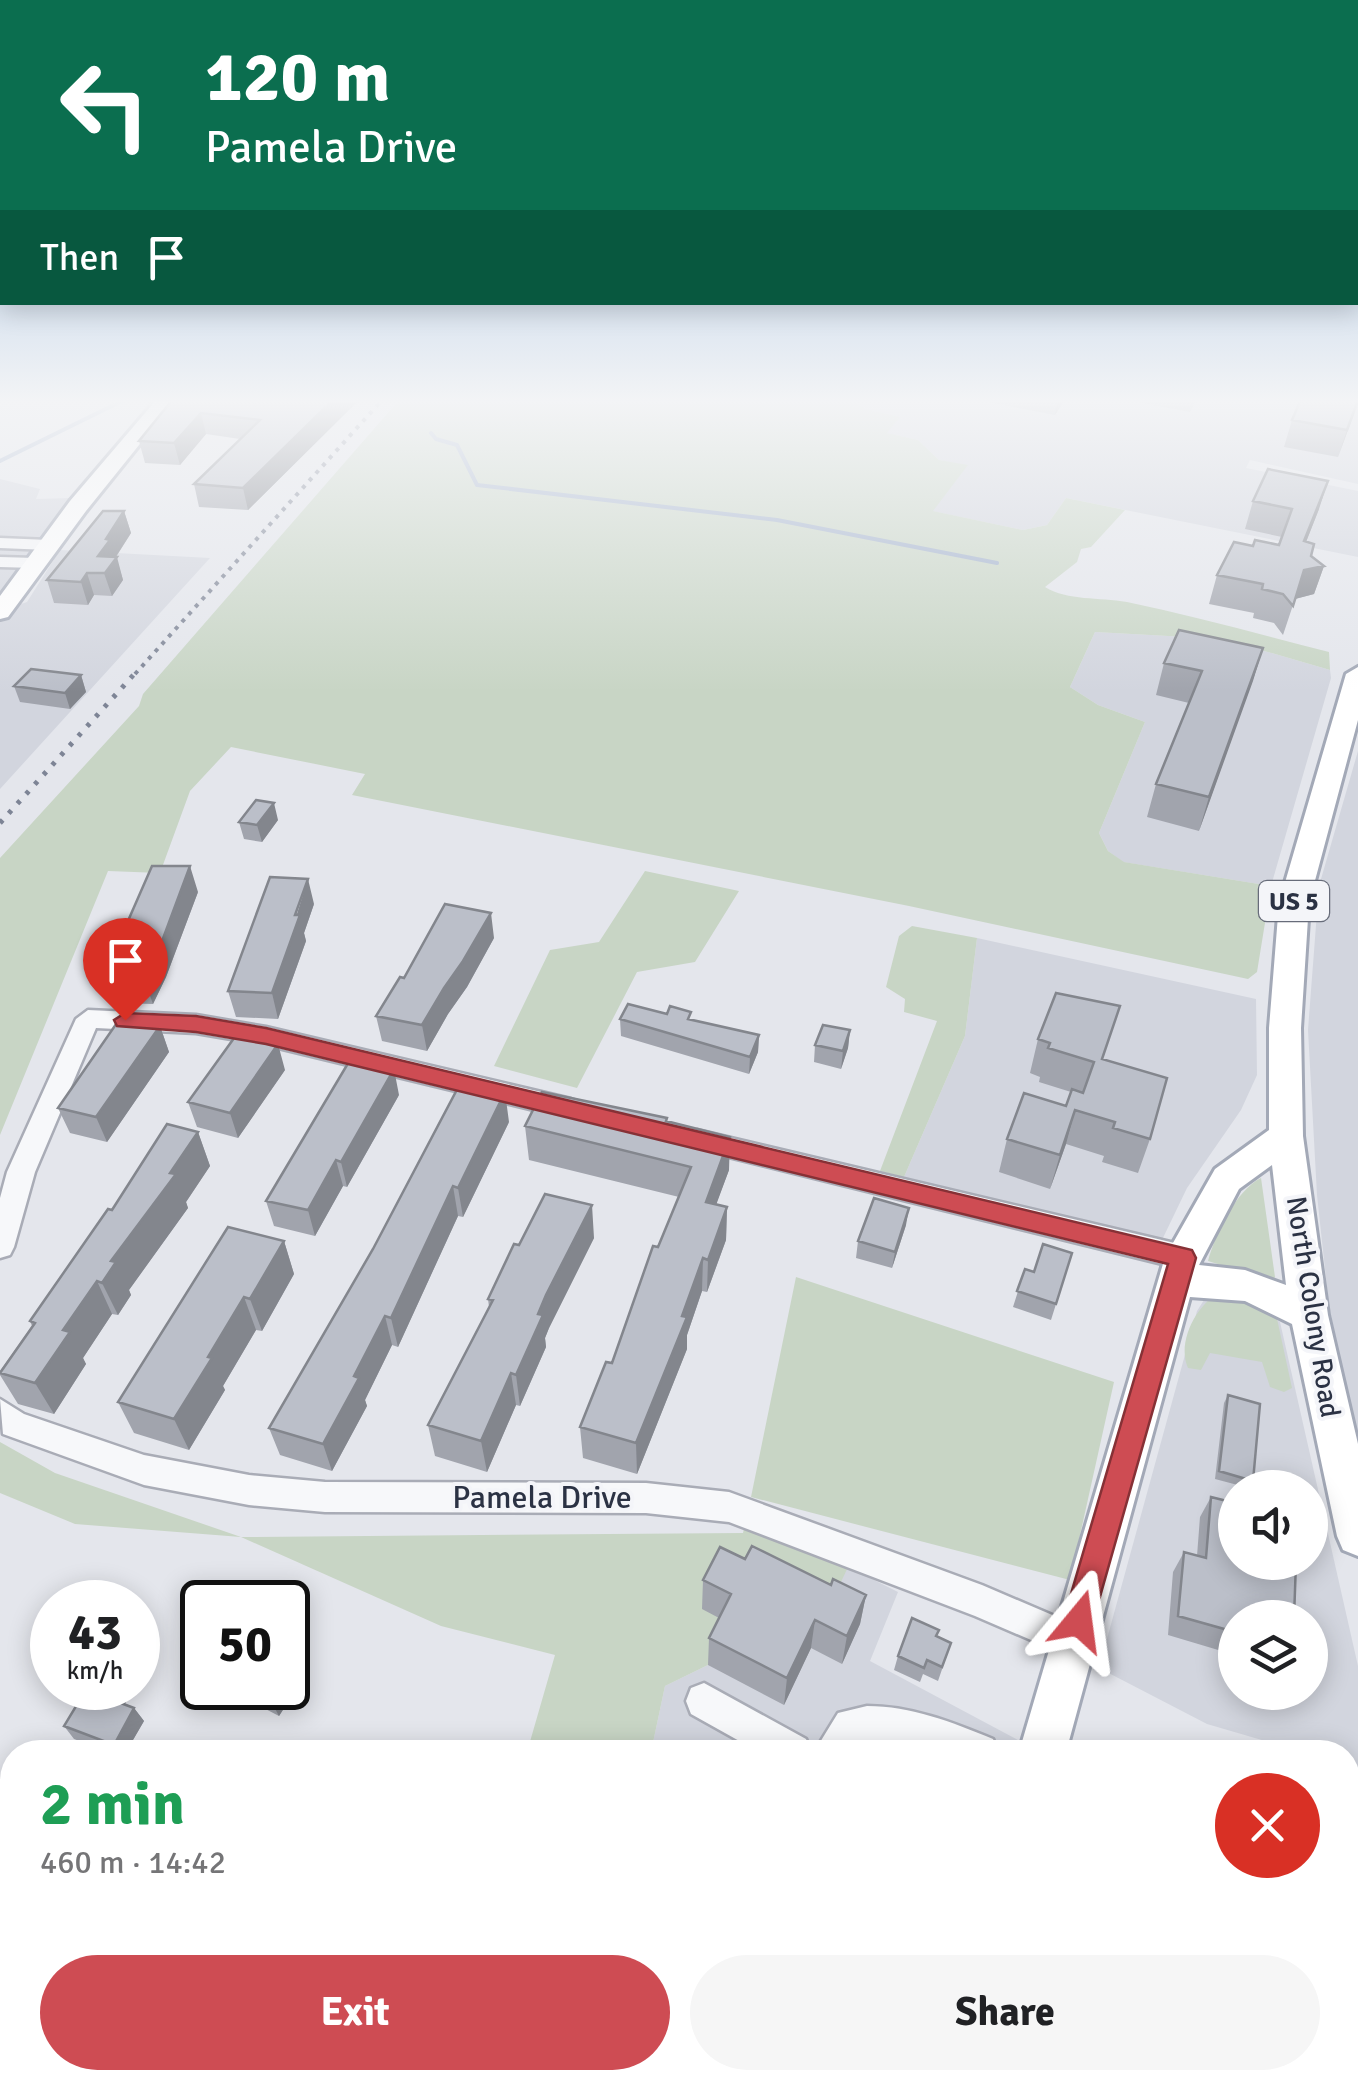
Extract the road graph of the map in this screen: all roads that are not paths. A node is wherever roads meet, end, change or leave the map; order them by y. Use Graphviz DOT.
graph roads {
  1 [pos="88,497"];
  2 [pos="0,543"];
  3 [pos="42,554"];
  4 [pos="0,562"];
  5 [pos="0,612"];
  6 [pos="1358,674"];
  7 [pos="596,1115"];
  8 [pos="671,1134"];
  9 [pos="1286,1136"];
  10 [pos="0,1247"];
  11 [pos="1179,1271"];
  12 [pos="1309,1315"];
  13 [pos="0,1412"];
  14 [pos="1358,1536"];
  15 [pos="1072,1642"];
  16 [pos="704,1701"];
  17 [pos="772,1740"];
  18 [pos="841,1740"];
  19 [pos="935,1740"];
  20 [pos="1045,1740"];
  1 -- 3 [label="main road"];
  2 -- 3 [label="street"];
  3 -- 4 [label="street"];
  3 -- 5 [label="main road"];
  6 -- 9 [label="main road, US 5"];
  7 -- 10 [label="street"];
  8 -- 11 [label="street"];
  9 -- 11 [label="main road"];
  9 -- 12 [label="main road, North Colony Road / US 5"];
  11 -- 12 [label="main road"];
  11 -- 15 [label="main road"];
  12 -- 14 [label="main road, North Colony Road / US 5"];
  13 -- 15 [label="street, Pamela Drive"];
  15 -- 20 [label="main road"];
  16 -- 17 [label="street"];
  18 -- 19 [label="street"];
}
